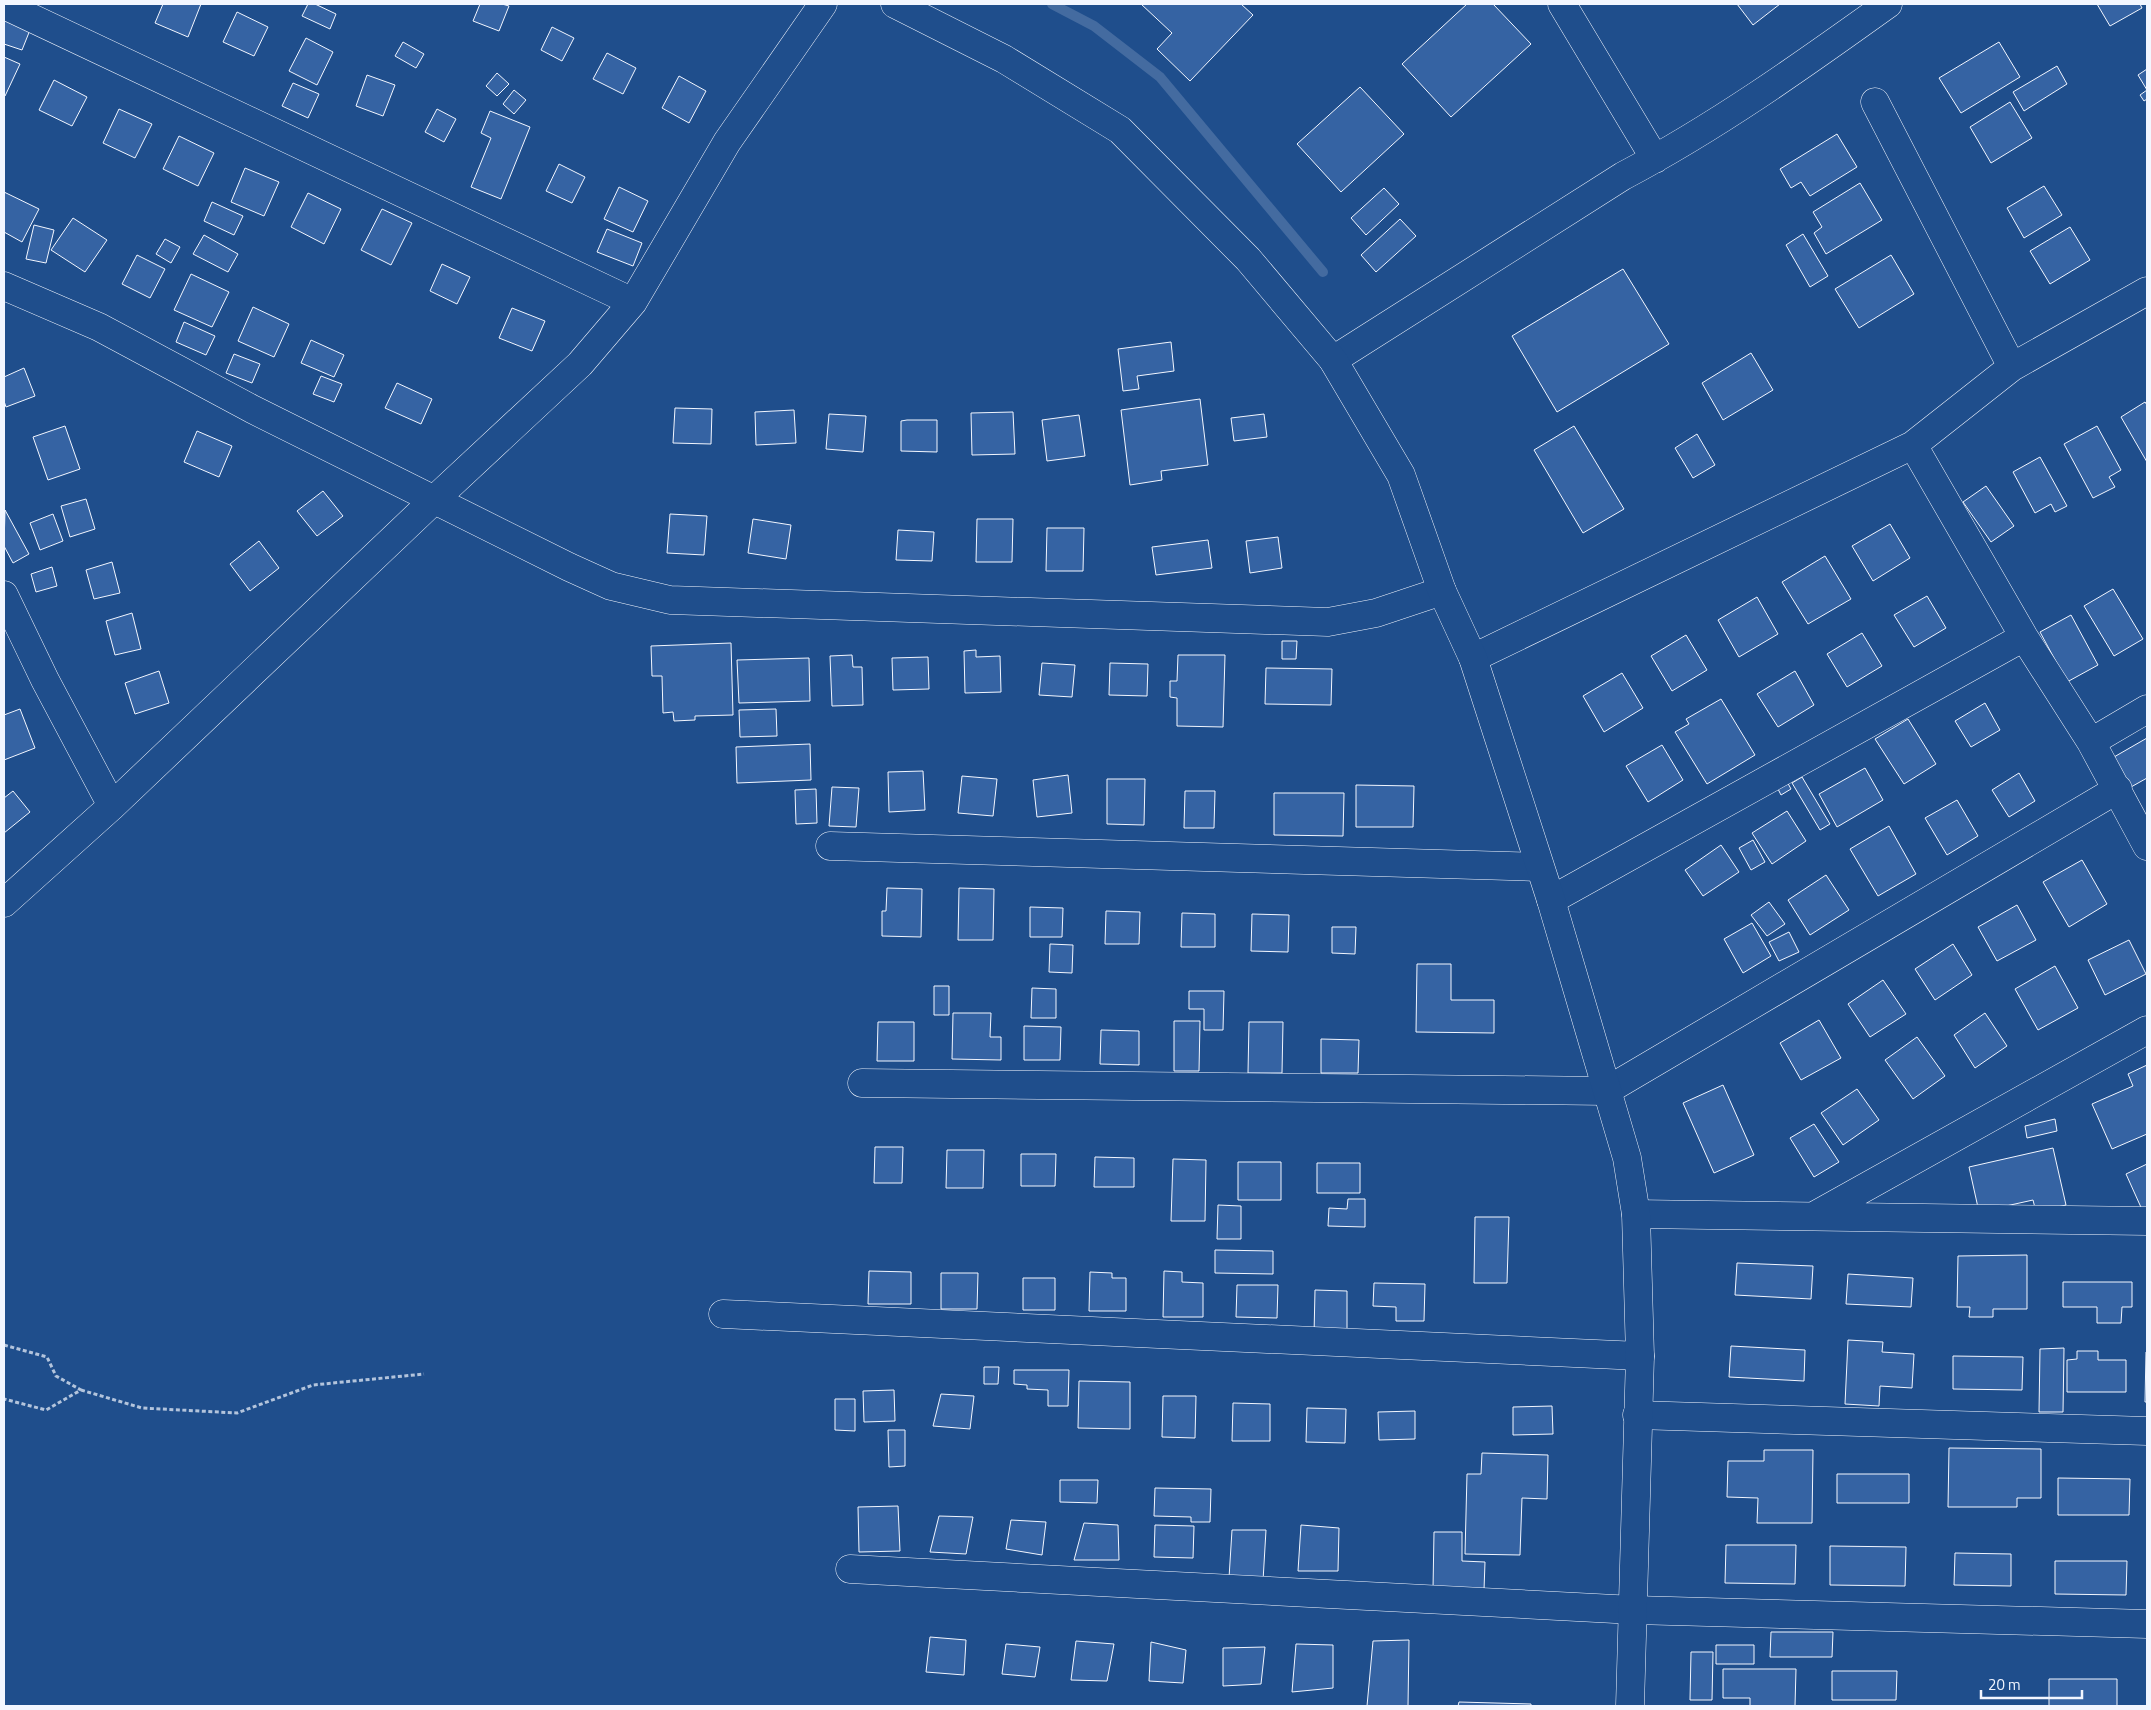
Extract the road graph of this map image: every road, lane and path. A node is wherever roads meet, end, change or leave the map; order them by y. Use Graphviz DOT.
graph roads {
  1 [pos="823,4"];
  2 [pos="895,4"];
  3 [pos="1562,4"];
  4 [pos="1888,4"];
  5 [pos="4,5"];
  6 [pos="1875,102"];
  7 [pos="1655,159"];
  8 [pos="4,286"];
  9 [pos="2147,291"];
  10 [pos="633,302"];
  11 [pos="1333,360"];
  12 [pos="2012,367"];
  13 [pos="1913,445"];
  14 [pos="434,499"];
  15 [pos="1442,591"];
  16 [pos="4,594"];
  17 [pos="2024,637"];
  18 [pos="1473,658"];
  19 [pos="2147,709"];
  20 [pos="2091,742"];
  21 [pos="2118,789"];
  22 [pos="112,806"];
  23 [pos="830,846"];
  24 [pos="2147,846"];
  25 [pos="1540,868"];
  26 [pos="1550,900"];
  27 [pos="4,903"];
  28 [pos="2147,1030"];
  29 [pos="862,1083"];
  30 [pos="1606,1090"];
  31 [pos="1636,1214"];
  32 [pos="1813,1217"];
  33 [pos="2147,1221"];
  34 [pos="722,1314"];
  35 [pos="4,1345"];
  36 [pos="1640,1356"];
  37 [pos="424,1374"];
  38 [pos="81,1390"];
  39 [pos="4,1399"];
  40 [pos="1637,1415"];
  41 [pos="2147,1431"];
  42 [pos="850,1569"];
  43 [pos="1634,1610"];
  44 [pos="2147,1624"];
  45 [pos="1630,1706"];
  1 -- 10 [label="street"];
  2 -- 11 [label="street"];
  3 -- 7 [label="street"];
  4 -- 7 [label="street"];
  5 -- 10 [label="street"];
  6 -- 12 [label="street"];
  7 -- 11 [label="street"];
  8 -- 14 [label="street"];
  9 -- 12 [label="street"];
  10 -- 14 [label="street"];
  11 -- 15 [label="street"];
  12 -- 13 [label="street"];
  13 -- 17 [label="street"];
  13 -- 18 [label="street"];
  14 -- 15 [label="street"];
  14 -- 22 [label="street"];
  15 -- 18 [label="street"];
  16 -- 22 [label="street"];
  17 -- 20 [label="street"];
  17 -- 26 [label="street"];
  18 -- 25 [label="street"];
  19 -- 20 [label="street"];
  20 -- 21 [label="street"];
  21 -- 24 [label="street"];
  21 -- 30 [label="street"];
  22 -- 27 [label="street"];
  23 -- 25 [label="street"];
  25 -- 26 [label="street"];
  26 -- 30 [label="street"];
  28 -- 32 [label="street"];
  29 -- 30 [label="street"];
  30 -- 31 [label="street"];
  31 -- 32 [label="street"];
  31 -- 36 [label="street"];
  32 -- 33 [label="street"];
  34 -- 36 [label="street"];
  35 -- 38 [label="path"];
  36 -- 40 [label="street"];
  37 -- 38 [label="path"];
  38 -- 39 [label="path"];
  40 -- 41 [label="street"];
  40 -- 43 [label="street"];
  42 -- 43 [label="street"];
  43 -- 44 [label="street"];
  43 -- 45 [label="street"];
}
